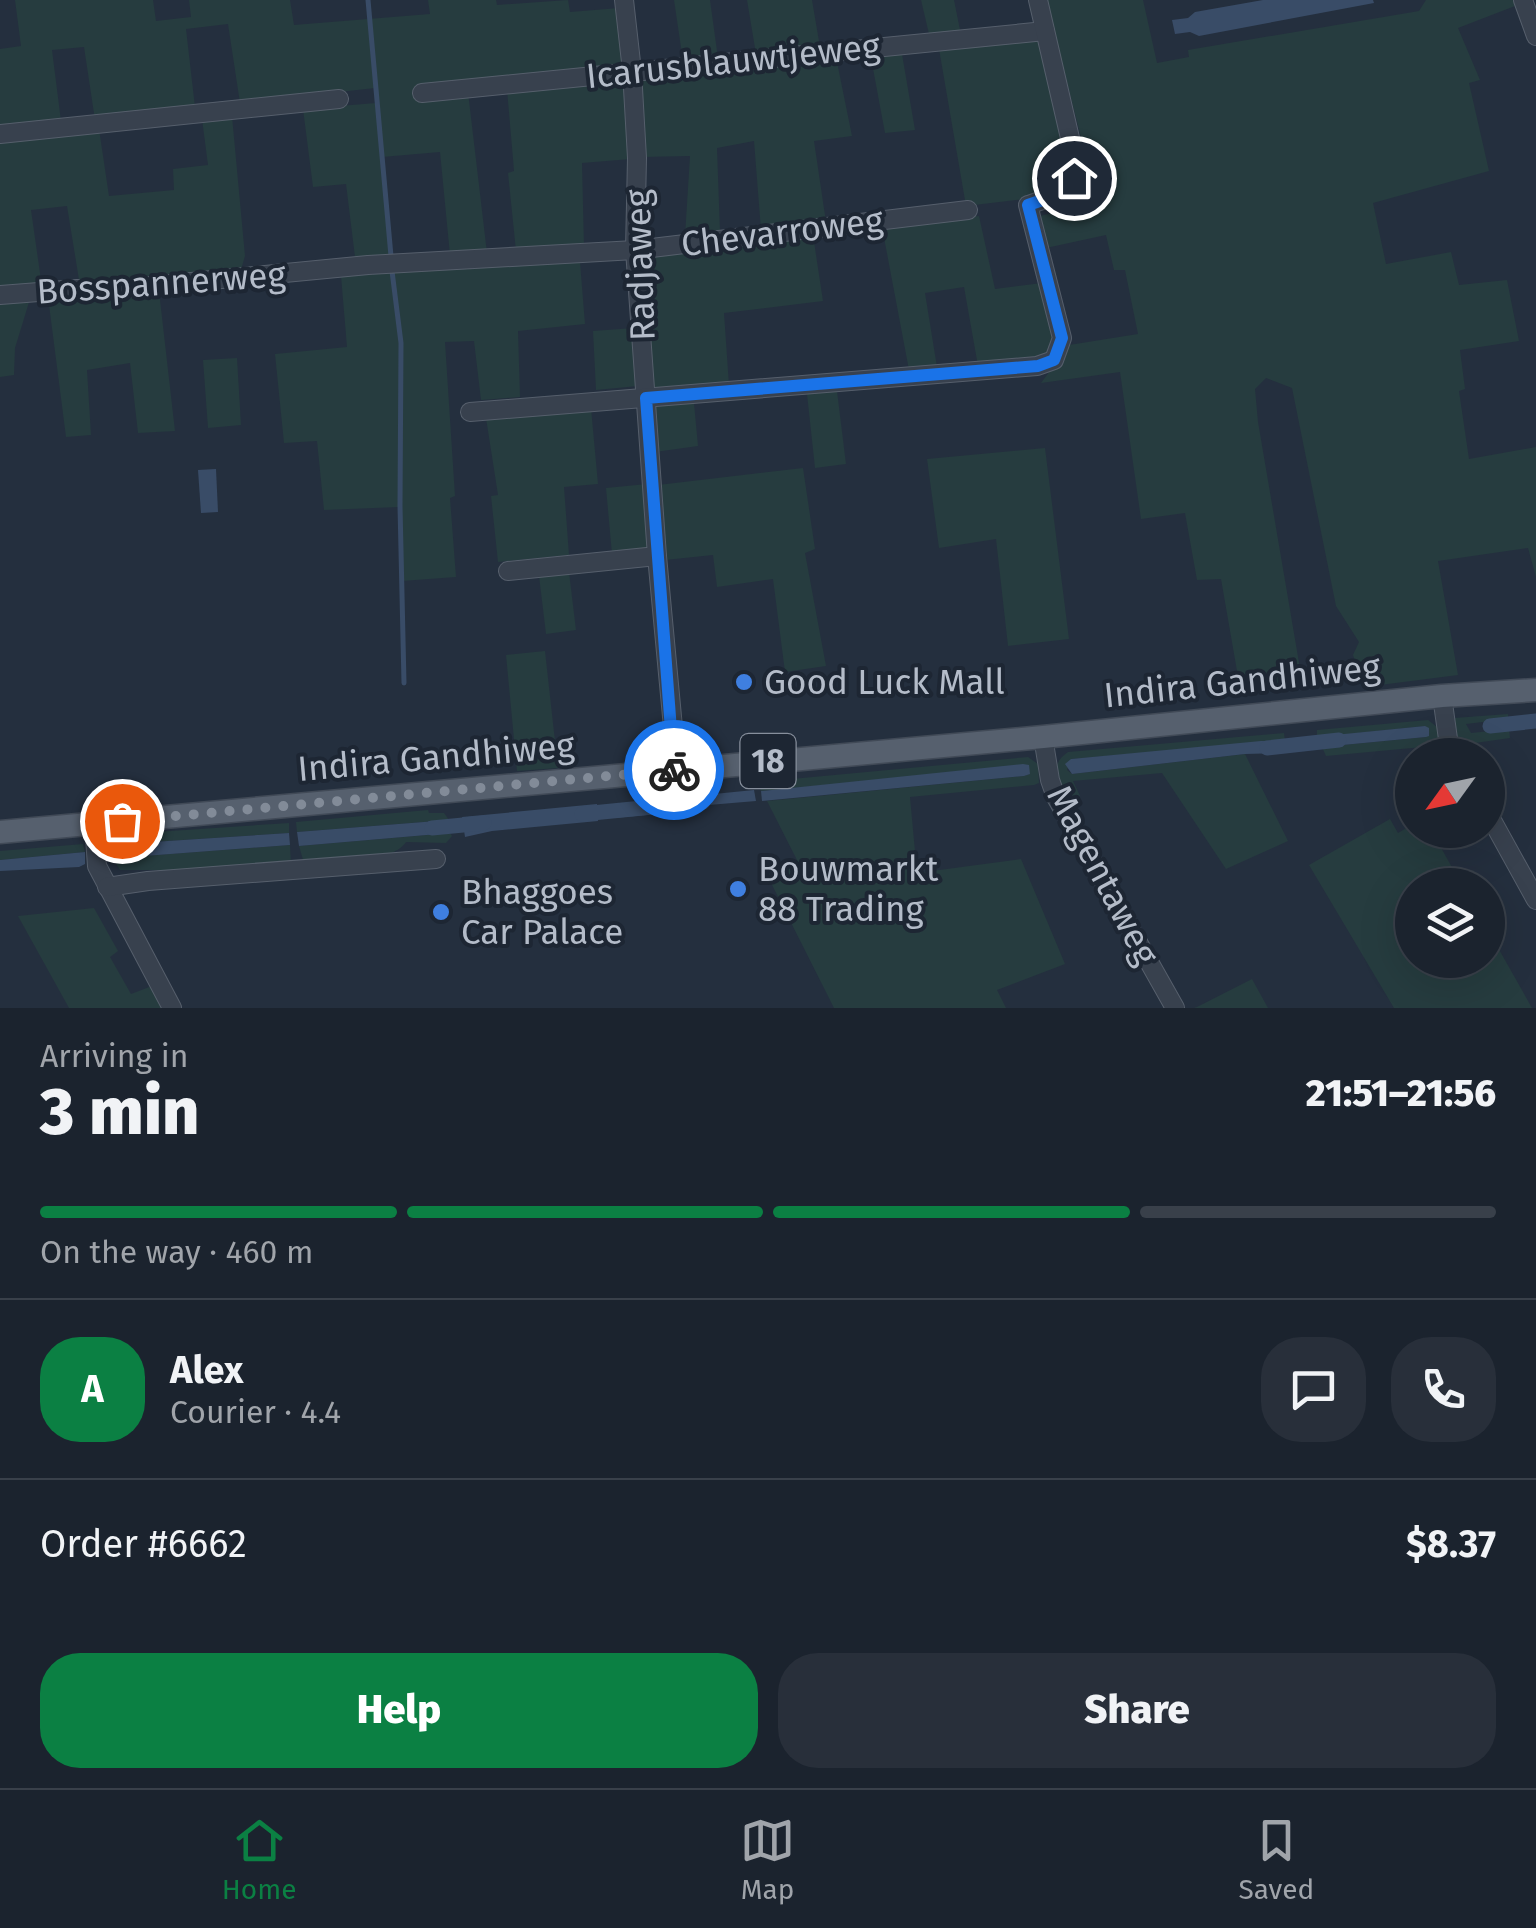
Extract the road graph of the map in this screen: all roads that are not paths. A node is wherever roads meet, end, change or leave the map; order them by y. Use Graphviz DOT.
graph roads {
  1 [pos="624,0"];
  2 [pos="1038,0"];
  3 [pos="1523,0"];
  4 [pos="1045,31"];
  5 [pos="1536,36"];
  6 [pos="632,70"];
  7 [pos="422,93"];
  8 [pos="339,99"];
  9 [pos="0,134"];
  10 [pos="968,210"];
  11 [pos="635,250"];
  12 [pos="321,270"];
  13 [pos="0,295"];
  14 [pos="646,398"];
  15 [pos="470,412"];
  16 [pos="657,556"];
  17 [pos="508,571"];
  18 [pos="1536,690"];
  19 [pos="1442,696"];
  20 [pos="1043,738"];
  21 [pos="1448,738"];
  22 [pos="676,770"];
  23 [pos="0,832"];
  24 [pos="94,832"];
  25 [pos="1505,844"];
  26 [pos="436,859"];
  27 [pos="107,887"];
  28 [pos="1536,900"];
  29 [pos="172,1008"];
  30 [pos="1175,1008"];
  1 -- 6 [label="street, Radjaweg"];
  2 -- 4 [label="street"];
  3 -- 5 [label="street"];
  4 -- 6 [label="street, Icarusblauwtjeweg"];
  4 -- 14 [label="street"];
  6 -- 7 [label="street, Icarusblauwtjeweg"];
  6 -- 11 [label="street, Radjaweg"];
  8 -- 9 [label="street"];
  10 -- 11 [label="street, Chevarroweg"];
  11 -- 12 [label="street, Chevarroweg"];
  11 -- 14 [label="street, Radjaweg"];
  12 -- 13 [label="street, Bosspannerweg"];
  14 -- 15 [label="street"];
  14 -- 16 [label="street, Radjaweg"];
  16 -- 17 [label="street"];
  16 -- 22 [label="street, Radjaweg"];
  18 -- 19 [label="main road, Indira Gandhiweg / 18"];
  19 -- 20 [label="main road, Indira Gandhiweg / 18"];
  19 -- 21 [label="street"];
  20 -- 22 [label="main road, Indira Gandhiweg / 18"];
  20 -- 30 [label="street, Magentaweg"];
  22 -- 24 [label="main road, Indira Gandhiweg / 18"];
  23 -- 24 [label="main road, Indira Gandhiweg / 18"];
  24 -- 27 [label="street"];
  25 -- 28 [label="street"];
  26 -- 27 [label="street"];
  27 -- 29 [label="street"];
}
